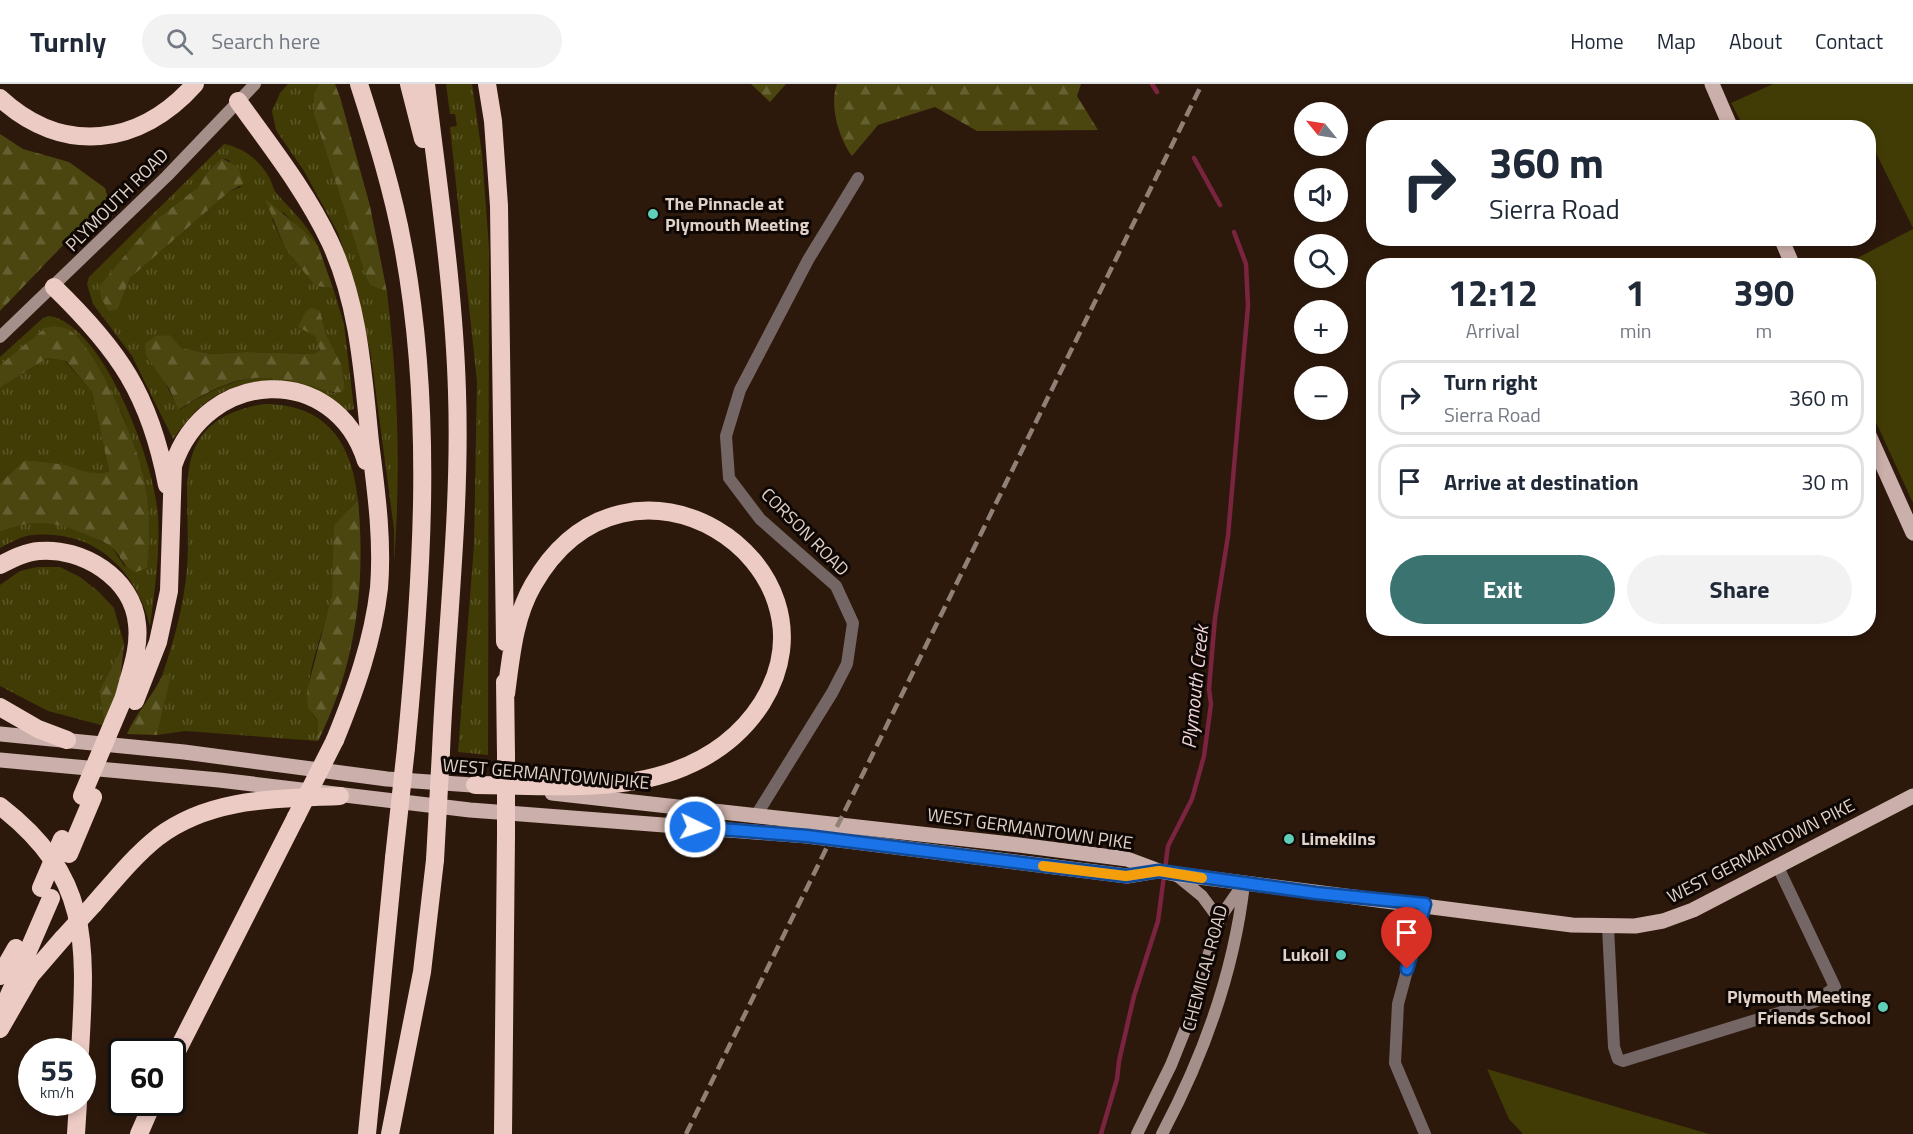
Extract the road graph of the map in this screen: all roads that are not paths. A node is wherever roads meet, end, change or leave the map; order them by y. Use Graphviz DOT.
graph roads {
  1 [pos="195,84"];
  2 [pos="255,84"];
  3 [pos="360,84"];
  4 [pos="409,84"];
  5 [pos="426,84"];
  6 [pos="487,84"];
  7 [pos="1712,84"];
  8 [pos="0,98"];
  9 [pos="238,101"];
  10 [pos="1728,120"];
  11 [pos="858,178"];
  12 [pos="442,216"];
  13 [pos="54,286"];
  14 [pos="0,337"];
  15 [pos="1876,451"];
  16 [pos="171,505"];
  17 [pos="378,507"];
  18 [pos="1913,533"];
  19 [pos="0,565"];
  20 [pos="506,694"];
  21 [pos="129,699"];
  22 [pos="0,707"];
  23 [pos="0,734"];
  24 [pos="67,740"];
  25 [pos="0,760"];
  26 [pos="476,785"];
  27 [pos="340,796"];
  28 [pos="1913,796"];
  29 [pos="0,806"];
  30 [pos="757,814"];
  31 [pos="1778,867"];
  32 [pos="1159,871"];
  33 [pos="1175,874"];
  34 [pos="1244,883"];
  35 [pos="46,893"];
  36 [pos="1425,904"];
  37 [pos="1219,919"];
  38 [pos="1608,927"];
  39 [pos="0,976"];
  40 [pos="0,1016"];
  41 [pos="0,1029"];
  42 [pos="81,1038"];
  43 [pos="184,1038"];
  44 [pos="77,1116"];
  45 [pos="147,1116"];
  46 [pos="76,1134"];
  47 [pos="139,1134"];
  48 [pos="367,1134"];
  49 [pos="390,1134"];
  50 [pos="503,1134"];
  51 [pos="1137,1134"];
  52 [pos="1162,1134"];
  53 [pos="1425,1134"];
  1 -- 8 [label="highway"];
  2 -- 9 [label="main road, PLYMOUTH ROAD"];
  3 -- 48 [label="highway, bridge"];
  4 -- 12 [label="highway"];
  5 -- 12 [label="highway"];
  6 -- 20 [label="highway"];
  7 -- 10 [label="main road"];
  9 -- 13 [label="main road, PLYMOUTH ROAD"];
  9 -- 17 [label="highway"];
  11 -- 30 [label="street, CORSON ROAD"];
  12 -- 49 [label="highway, bridge"];
  13 -- 14 [label="main road, PLYMOUTH ROAD"];
  13 -- 16 [label="highway"];
  15 -- 18 [label="main road"];
  16 -- 17 [label="highway"];
  16 -- 21 [label="highway"];
  17 -- 43 [label="highway, bridge"];
  19 -- 21 [label="highway"];
  20 -- 26 [label="highway"];
  20 -- 50 [label="highway, bridge"];
  21 -- 35 [label="highway, bridge"];
  22 -- 24 [label="highway"];
  23 -- 24 [label="main road, WEST GERMANTOWN PIKE"];
  24 -- 26 [label="main road, WEST GERMANTOWN PIKE"];
  25 -- 27 [label="main road, WEST GERMANTOWN PIKE"];
  26 -- 30 [label="main road, WEST GERMANTOWN PIKE"];
  27 -- 32 [label="main road, WEST GERMANTOWN PIKE"];
  27 -- 41 [label="highway, bridge"];
  28 -- 31 [label="main road, WEST GERMANTOWN PIKE"];
  29 -- 42 [label="highway"];
  30 -- 32 [label="main road, WEST GERMANTOWN PIKE"];
  31 -- 38 [label="main road, WEST GERMANTOWN PIKE"];
  31 -- 38 [label="street"];
  32 -- 33 [label="main road, WEST GERMANTOWN PIKE"];
  33 -- 34 [label="main road, WEST GERMANTOWN PIKE"];
  33 -- 37 [label="main road, CHEMICAL ROAD"];
  34 -- 36 [label="main road, WEST GERMANTOWN PIKE"];
  34 -- 37 [label="main road, CHEMICAL ROAD"];
  34 -- 52 [label="main road, CHEMICAL ROAD"];
  35 -- 39 [label="highway"];
  35 -- 40 [label="highway"];
  36 -- 38 [label="main road, WEST GERMANTOWN PIKE"];
  36 -- 53 [label="street"];
  37 -- 51 [label="main road, CHEMICAL ROAD"];
  44 -- 46 [label="highway"];
  45 -- 47 [label="highway"];
}
